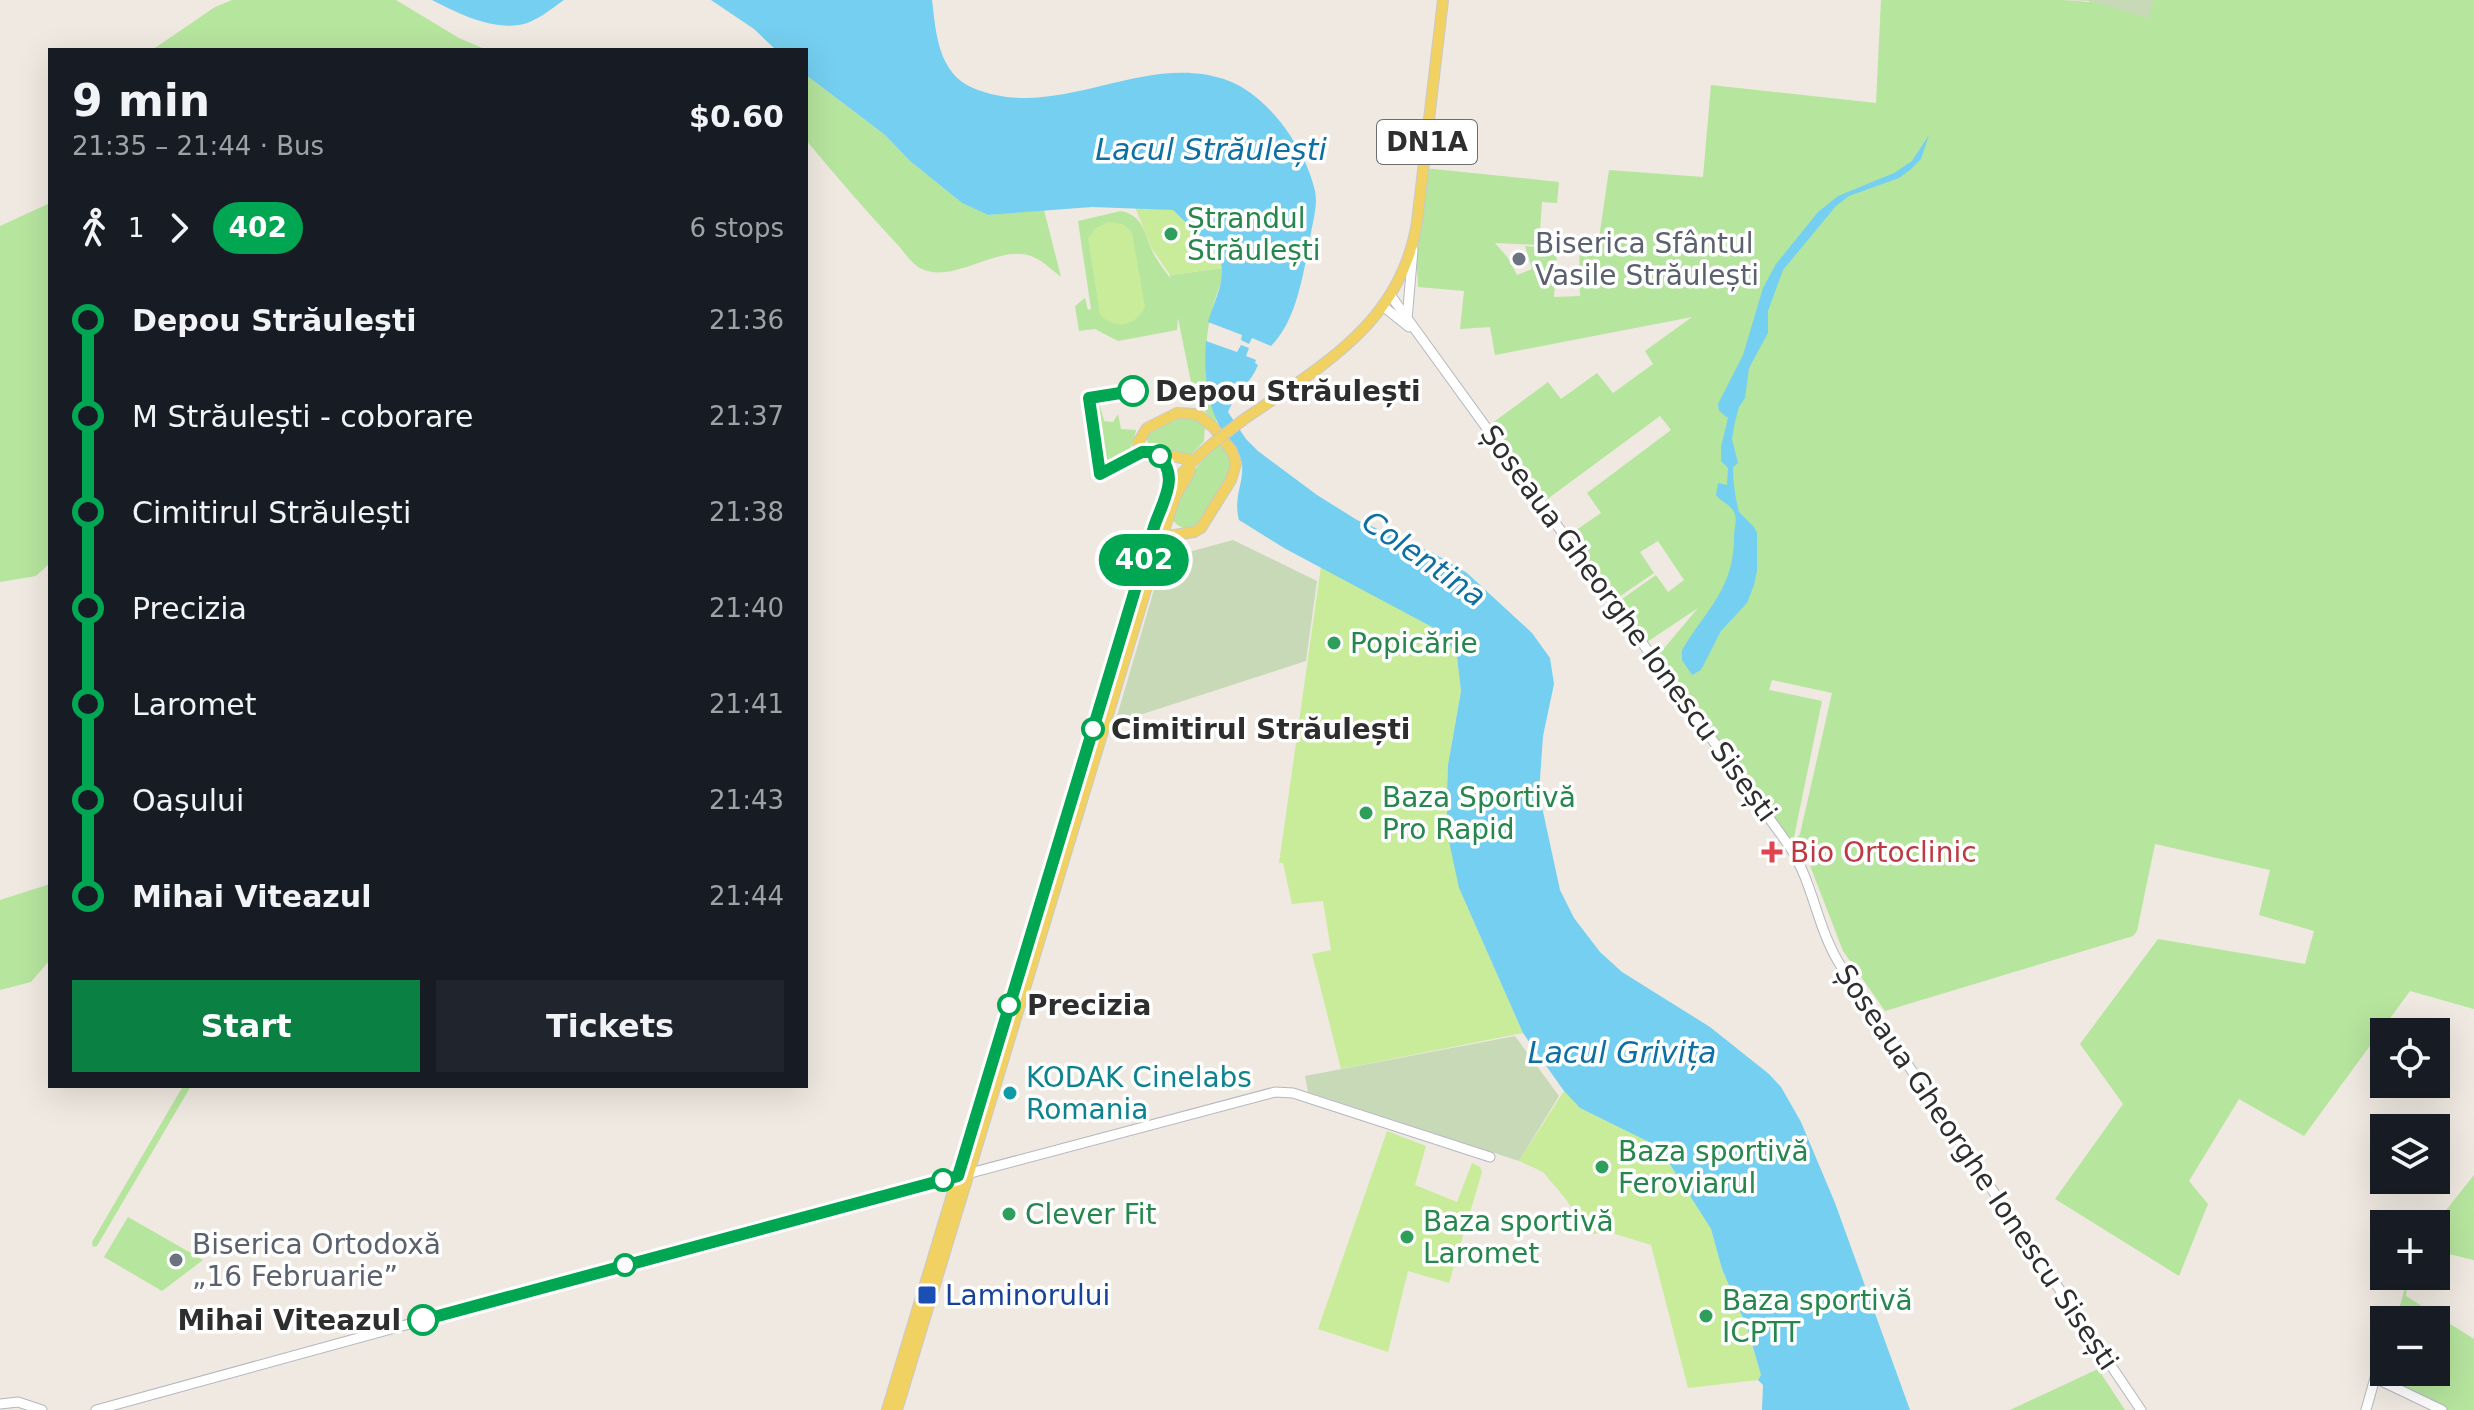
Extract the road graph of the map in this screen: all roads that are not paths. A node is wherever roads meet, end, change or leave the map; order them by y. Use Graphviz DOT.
graph roads {
  1 [pos="1443,0"];
  2 [pos="1413,246"];
  3 [pos="1391,296"];
  4 [pos="1384,307"];
  5 [pos="1407,319"];
  6 [pos="1412,329"];
  7 [pos="1208,447"];
  8 [pos="1155,452"];
  9 [pos="1192,460"];
  10 [pos="1171,486"];
  11 [pos="1168,520"];
  12 [pos="1180,533"];
  13 [pos="1162,537"];
  14 [pos="1490,1157"];
  15 [pos="973,1161"];
  16 [pos="982,1169"];
  17 [pos="970,1173"];
  18 [pos="958,1176"];
  19 [pos="0,1404"];
  20 [pos="42,1410"];
  21 [pos="96,1410"];
  22 [pos="887,1410"];
  23 [pos="897,1410"];
  24 [pos="2141,1410"];
  25 [pos="2366,1410"];
  26 [pos="2442,1410"];
  1 -- 2 [label="main road, DN1A"];
  2 -- 3 [label="main road, DN1A"];
  2 -- 5 [label="street"];
  3 -- 4 [label="main road, DN1A"];
  3 -- 5 [label="street, Șoseaua Gheorghe Ionescu Sisești"];
  4 -- 6 [label="street, Șoseaua Gheorghe Ionescu Sisești"];
  4 -- 7 [label="main road, DN1A, bridge"];
  5 -- 6 [label="street, Șoseaua Gheorghe Ionescu Sisești"];
  6 -- 24 [label="street, Șoseaua Gheorghe Ionescu Sisești"];
  7 -- 9 [label="main road"];
  7 -- 11 [label="main road, DN1A"];
  8 -- 9 [label="main road"];
  8 -- 10 [label="main road"];
  8 -- 12 [label="main road"];
  9 -- 10 [label="main road"];
  10 -- 18 [label="main road"];
  11 -- 12 [label="main road"];
  11 -- 13 [label="main road, DN1A"];
  12 -- 13 [label="main road"];
  13 -- 15 [label="main road, DN1A"];
  14 -- 16 [label="street"];
  15 -- 16 [label="street"];
  15 -- 17 [label="main road, DN1A"];
  16 -- 17 [label="street"];
  17 -- 18 [label="street"];
  17 -- 23 [label="main road, DN1A"];
  18 -- 21 [label="street"];
  18 -- 22 [label="main road"];
  19 -- 20 [label="street"];
  25 -- 26 [label="street"];
}
